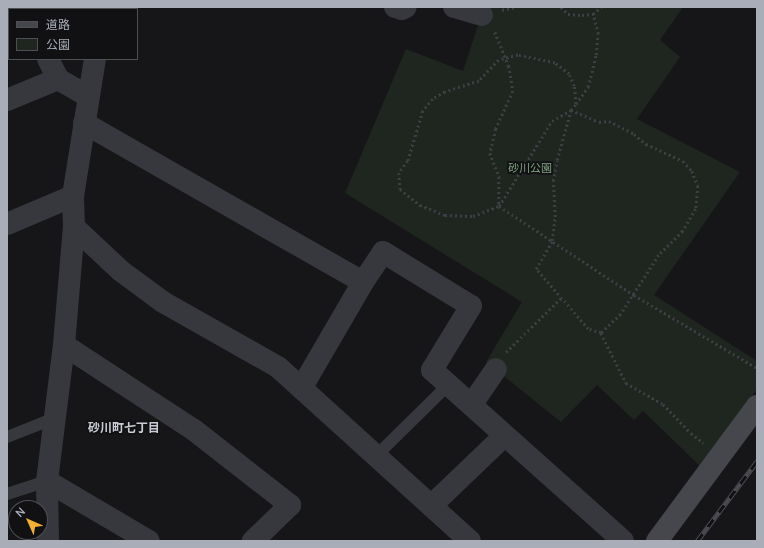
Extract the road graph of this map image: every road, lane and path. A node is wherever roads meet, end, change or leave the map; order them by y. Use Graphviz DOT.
graph roads {
  1 [pos="395,7"];
  2 [pos="406,7"];
  3 [pos="454,7"];
  4 [pos="561,7"];
  5 [pos="601,7"];
  6 [pos="594,14"];
  7 [pos="482,15"];
  8 [pos="506,57"];
  9 [pos="48,60"];
  10 [pos="95,60"];
  11 [pos="58,79"];
  12 [pos="87,96"];
  13 [pos="7,100"];
  14 [pos="576,104"];
  15 [pos="571,110"];
  16 [pos="84,123"];
  17 [pos="73,196"];
  18 [pos="499,206"];
  19 [pos="7,224"];
  20 [pos="74,227"];
  21 [pos="552,241"];
  22 [pos="363,282"];
  23 [pos="634,295"];
  24 [pos="561,298"];
  25 [pos="601,333"];
  26 [pos="64,345"];
  27 [pos="757,368"];
  28 [pos="496,370"];
  29 [pos="449,384"];
  30 [pos="302,387"];
  31 [pos="472,404"];
  32 [pos="757,406"];
  33 [pos="55,418"];
  34 [pos="504,436"];
  35 [pos="7,437"];
  36 [pos="721,455"];
  37 [pos="376,456"];
  38 [pos="47,480"];
  39 [pos="7,494"];
  40 [pos="432,506"];
  41 [pos="48,541"];
  42 [pos="149,541"];
  43 [pos="253,541"];
  44 [pos="470,541"];
  45 [pos="623,541"];
  46 [pos="657,541"];
  1 -- 2 [label="street"];
  3 -- 7 [label="street"];
  4 -- 6 [label="path"];
  5 -- 6 [label="path"];
  6 -- 14 [label="path"];
  7 -- 8 [label="path"];
  8 -- 14 [label="path"];
  8 -- 18 [label="path"];
  8 -- 18 [label="path"];
  9 -- 11 [label="street"];
  10 -- 12 [label="street"];
  11 -- 12 [label="street"];
  11 -- 13 [label="street"];
  12 -- 16 [label="street"];
  14 -- 15 [label="path"];
  15 -- 18 [label="path"];
  15 -- 21 [label="path"];
  15 -- 23 [label="path"];
  16 -- 17 [label="street"];
  16 -- 22 [label="street"];
  17 -- 19 [label="street"];
  17 -- 20 [label="street"];
  18 -- 21 [label="path"];
  20 -- 26 [label="street"];
  20 -- 30 [label="street"];
  21 -- 23 [label="path"];
  21 -- 24 [label="path"];
  22 -- 29 [label="street"];
  22 -- 30 [label="street"];
  23 -- 25 [label="path"];
  23 -- 27 [label="path"];
  24 -- 25 [label="path"];
  24 -- 28 [label="path"];
  25 -- 36 [label="path"];
  26 -- 33 [label="street"];
  26 -- 43 [label="street"];
  28 -- 31 [label="street"];
  29 -- 31 [label="street"];
  29 -- 37 [label="lane"];
  30 -- 37 [label="street"];
  31 -- 34 [label="street"];
  32 -- 36 [label="street"];
  33 -- 35 [label="lane"];
  33 -- 38 [label="street"];
  34 -- 40 [label="street"];
  34 -- 45 [label="street"];
  36 -- 46 [label="street"];
  37 -- 40 [label="street"];
  38 -- 39 [label="lane"];
  38 -- 41 [label="street"];
  38 -- 42 [label="street"];
  40 -- 44 [label="street"];
}
